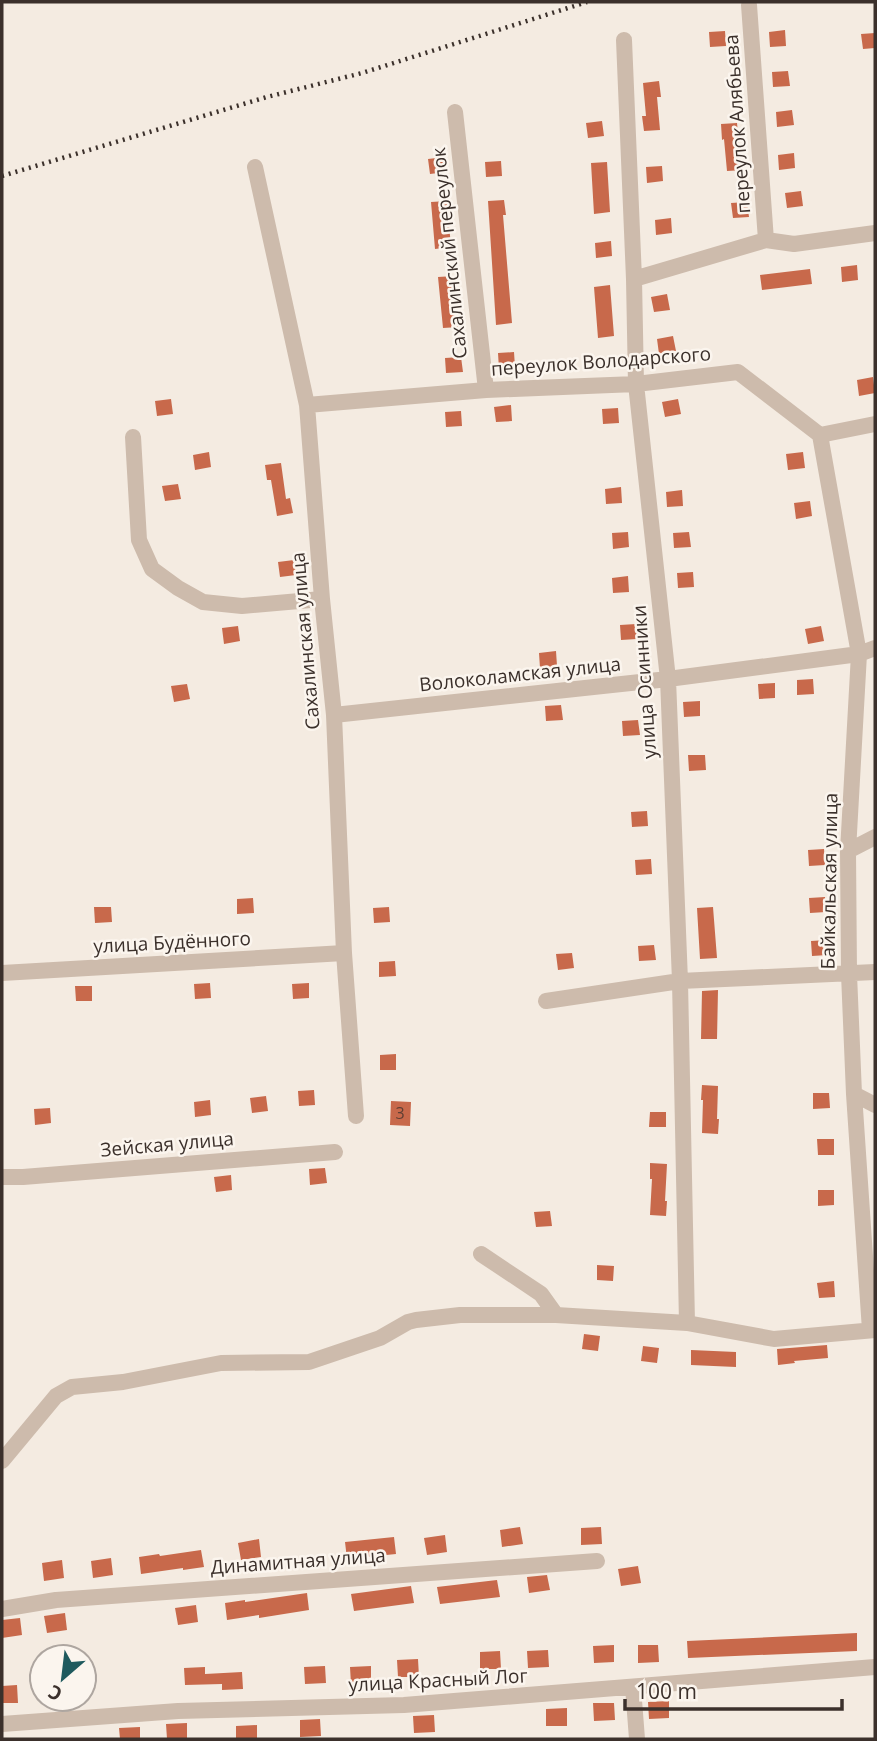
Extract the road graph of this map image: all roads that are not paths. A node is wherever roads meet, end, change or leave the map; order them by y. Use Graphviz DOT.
graph roads {
  1 [pos="749,5"];
  2 [pos="624,40"];
  3 [pos="455,112"];
  4 [pos="255,167"];
  5 [pos="875,233"];
  6 [pos="766,240"];
  7 [pos="634,279"];
  8 [pos="636,384"];
  9 [pos="486,390"];
  10 [pos="307,405"];
  11 [pos="875,424"];
  12 [pos="820,435"];
  13 [pos="133,437"];
  14 [pos="323,599"];
  15 [pos="875,648"];
  16 [pos="859,654"];
  17 [pos="668,679"];
  18 [pos="334,715"];
  19 [pos="875,837"];
  20 [pos="848,851"];
  21 [pos="344,953"];
  22 [pos="875,972"];
  23 [pos="2,973"];
  24 [pos="849,974"];
  25 [pos="680,981"];
  26 [pos="546,1001"];
  27 [pos="854,1094"];
  28 [pos="875,1105"];
  29 [pos="356,1116"];
  30 [pos="335,1152"];
  31 [pos="2,1177"];
  32 [pos="481,1254"];
  33 [pos="556,1315"];
  34 [pos="687,1322"];
  35 [pos="873,1330"];
  36 [pos="2,1461"];
  37 [pos="597,1562"];
  38 [pos="2,1609"];
  39 [pos="875,1667"];
  40 [pos="634,1687"];
  41 [pos="2,1724"];
  42 [pos="637,1739"];
  1 -- 6 [label="street, переулок Алябьева"];
  2 -- 7 [label="street, улица Осинники"];
  3 -- 9 [label="street, Сахалинский переулок"];
  4 -- 10 [label="street, Сахалинская улица"];
  5 -- 6 [label="street"];
  6 -- 7 [label="street"];
  7 -- 8 [label="street, улица Осинники"];
  8 -- 9 [label="street, переулок Володарского"];
  8 -- 12 [label="street, переулок Володарского"];
  8 -- 17 [label="street, улица Осинники"];
  9 -- 10 [label="street, переулок Володарского"];
  10 -- 14 [label="street, Сахалинская улица"];
  11 -- 12 [label="street"];
  12 -- 16 [label="street, Байкальская улица"];
  13 -- 14 [label="street"];
  14 -- 18 [label="street, Сахалинская улица"];
  15 -- 16 [label="street, Волоколамская улица"];
  16 -- 17 [label="street, Волоколамская улица"];
  16 -- 20 [label="street, Байкальская улица"];
  17 -- 18 [label="street, Волоколамская улица"];
  17 -- 25 [label="street, улица Осинники"];
  18 -- 21 [label="street, Сахалинская улица"];
  19 -- 20 [label="street"];
  20 -- 24 [label="street, Байкальская улица"];
  21 -- 23 [label="street, улица Будённого"];
  21 -- 29 [label="street, Сахалинская улица"];
  22 -- 24 [label="street"];
  24 -- 25 [label="street"];
  24 -- 27 [label="street, Байкальская улица"];
  25 -- 26 [label="street"];
  25 -- 34 [label="street, улица Осинники"];
  27 -- 28 [label="street"];
  27 -- 35 [label="street, Байкальская улица"];
  30 -- 31 [label="street, Зейская улица"];
  32 -- 33 [label="street"];
  33 -- 34 [label="street"];
  33 -- 36 [label="street"];
  34 -- 35 [label="street"];
  37 -- 38 [label="street, Динамитная улица"];
  39 -- 40 [label="street, улица Красный Лог"];
  40 -- 41 [label="street, улица Красный Лог"];
  40 -- 42 [label="street"];
}
